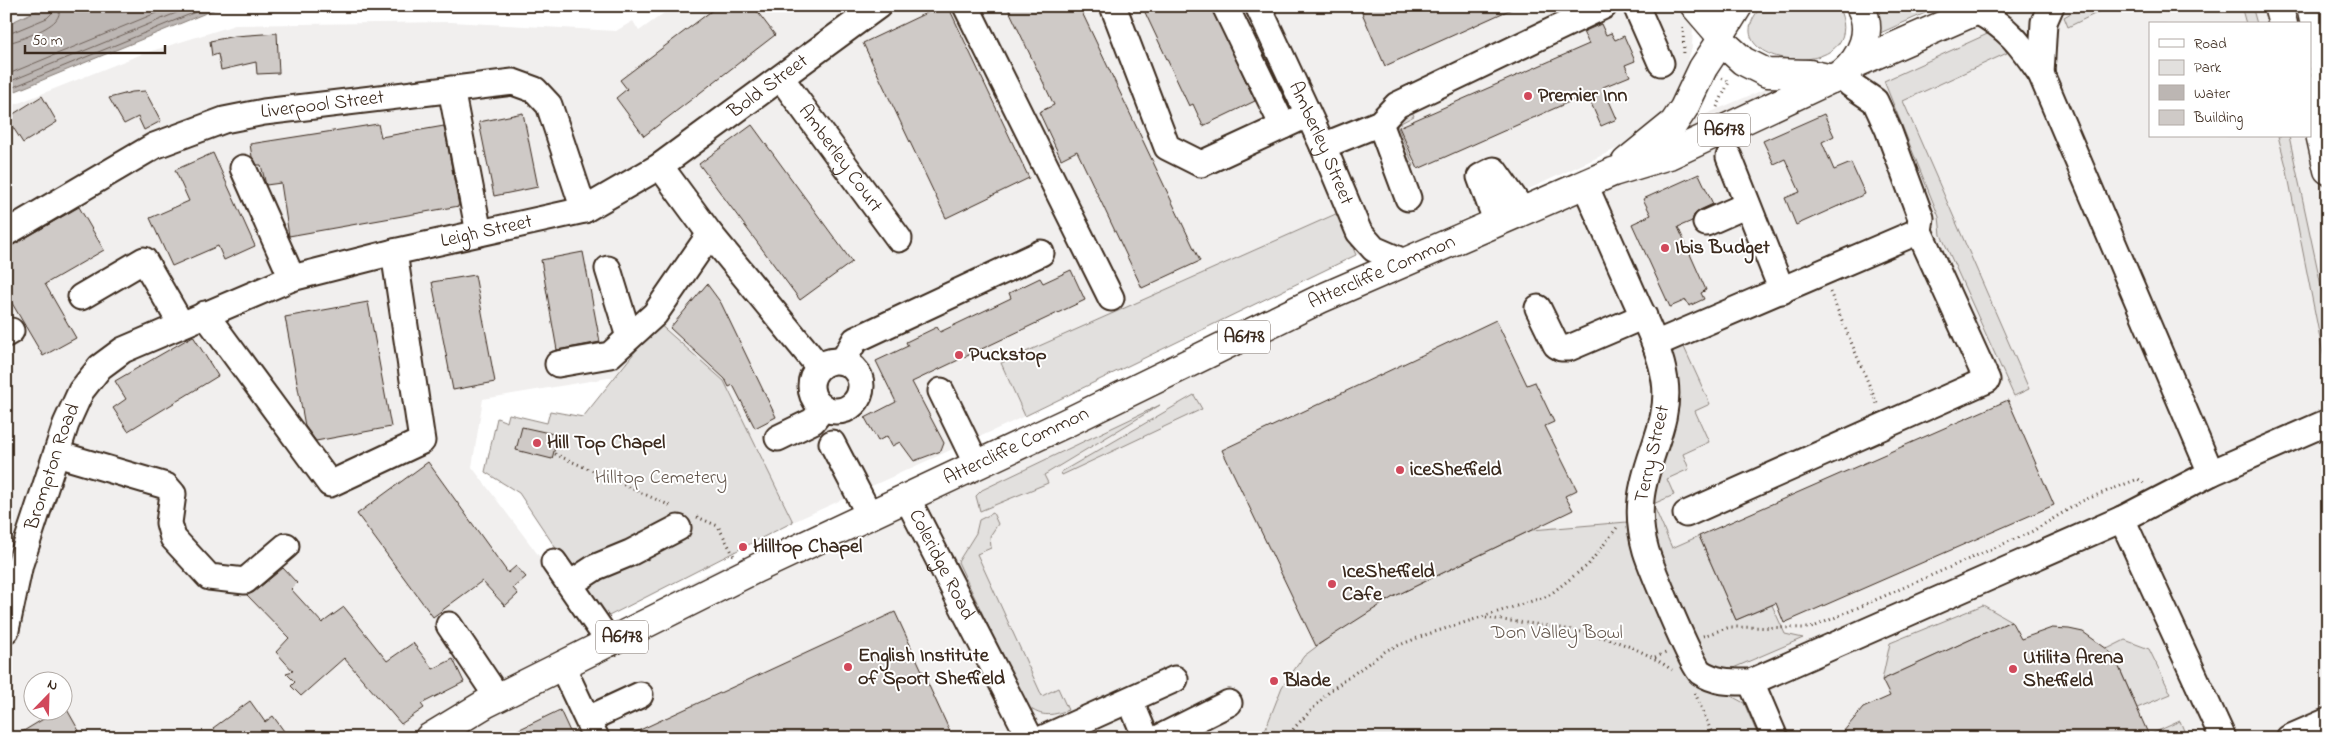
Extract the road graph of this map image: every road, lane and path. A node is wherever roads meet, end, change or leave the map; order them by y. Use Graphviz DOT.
graph roads {
  1 [pos="16,6"];
  2 [pos="878,6"];
  3 [pos="966,6"];
  4 [pos="1113,6"];
  5 [pos="1225,6"];
  6 [pos="1258,6"];
  7 [pos="1604,6"];
  8 [pos="1636,6"];
  9 [pos="1738,6"];
  10 [pos="1860,6"];
  11 [pos="2051,6"];
  12 [pos="2278,6"];
  13 [pos="2311,6"];
  14 [pos="1982,8"];
  15 [pos="6,11"];
  16 [pos="1689,15"];
  17 [pos="2282,22"];
  18 [pos="1720,38"];
  19 [pos="2323,41"];
  20 [pos="1683,64"];
  21 [pos="1842,73"];
  22 [pos="2041,74"];
  23 [pos="781,78"];
  24 [pos="451,89"];
  25 [pos="2313,109"];
  26 [pos="1307,115"];
  27 [pos="1380,123"];
  28 [pos="1282,126"];
  29 [pos="1722,131"];
  30 [pos="1322,146"];
  31 [pos="1729,157"];
  32 [pos="660,166"];
  33 [pos="243,168"];
  34 [pos="2328,170"];
  35 [pos="1613,172"];
  36 [pos="1585,185"];
  37 [pos="1408,198"];
  38 [pos="1747,205"];
  39 [pos="584,210"];
  40 [pos="1523,211"];
  41 [pos="1706,223"];
  42 [pos="1497,224"];
  43 [pos="1920,225"];
  44 [pos="6,233"];
  45 [pos="479,233"];
  46 [pos="710,234"];
  47 [pos="899,239"];
  48 [pos="394,252"];
  49 [pos="1041,253"];
  50 [pos="1404,262"];
  51 [pos="608,269"];
  52 [pos="1822,274"];
  53 [pos="292,278"];
  54 [pos="1782,290"];
  55 [pos="81,297"];
  56 [pos="1111,298"];
  57 [pos="1538,308"];
  58 [pos="205,314"];
  59 [pos="1644,316"];
  60 [pos="182,324"];
  61 [pos="629,337"];
  62 [pos="1655,344"];
  63 [pos="843,361"];
  64 [pos="558,364"];
  65 [pos="818,367"];
  66 [pos="81,391"];
  67 [pos="941,391"];
  68 [pos="823,408"];
  69 [pos="2328,422"];
  70 [pos="1886,425"];
  71 [pos="778,438"];
  72 [pos="832,442"];
  73 [pos="57,454"];
  74 [pos="555,454"];
  75 [pos="977,465"];
  76 [pos="2211,473"];
  77 [pos="2163,497"];
  78 [pos="907,498"];
  79 [pos="1686,514"];
  80 [pos="870,516"];
  81 [pos="684,518"];
  82 [pos="2122,519"];
  83 [pos="1622,520"];
  84 [pos="286,546"];
  85 [pos="554,562"];
  86 [pos="744,575"];
  87 [pos="570,584"];
  88 [pos="1485,618"];
  89 [pos="449,625"];
  90 [pos="6,630"];
  91 [pos="1684,642"];
  92 [pos="610,643"];
  93 [pos="1655,657"];
  94 [pos="562,666"];
  95 [pos="1175,679"];
  96 [pos="1751,682"];
  97 [pos="640,695"];
  98 [pos="498,698"];
  99 [pos="1130,700"];
  100 [pos="1229,703"];
  101 [pos="2328,721"];
  102 [pos="592,728"];
  103 [pos="430,737"];
  104 [pos="1030,738"];
  105 [pos="1044,738"];
  106 [pos="1146,738"];
  107 [pos="1159,738"];
  108 [pos="1288,738"];
  109 [pos="1775,738"];
  110 [pos="2222,738"];
  111 [pos="2288,738"];
  1 -- 15 [label="path"];
  2 -- 23 [label="street, Bold Street"];
  3 -- 56 [label="street"];
  4 -- 28 [label="street"];
  5 -- 28 [label="street"];
  6 -- 26 [label="street, Amberley Street"];
  7 -- 27 [label="street"];
  8 -- 20 [label="street"];
  9 -- 18 [label="main road, A6178"];
  10 -- 21 [label="main road"];
  11 -- 22 [label="street"];
  12 -- 17 [label="main road"];
  13 -- 19 [label="main road"];
  14 -- 21 [label="main road, Attercliffe Common / A6178"];
  14 -- 22 [label="street"];
  16 -- 18 [label="main road"];
  16 -- 20 [label="path"];
  18 -- 20 [label="main road, Attercliffe Common / A6178"];
  18 -- 21 [label="main road"];
  19 -- 25 [label="main road"];
  20 -- 29 [label="path"];
  20 -- 35 [label="main road, Attercliffe Common / A6178"];
  21 -- 29 [label="main road, Attercliffe Common / A6178"];
  21 -- 43 [label="street"];
  22 -- 76 [label="street"];
  23 -- 32 [label="street, Bold Street"];
  23 -- 47 [label="street, Amberley Court"];
  24 -- 39 [label="street, Liverpool Street"];
  24 -- 44 [label="street, Liverpool Street"];
  24 -- 45 [label="street"];
  25 -- 34 [label="main road"];
  26 -- 28 [label="street"];
  26 -- 30 [label="street, Amberley Street"];
  27 -- 30 [label="street"];
  27 -- 37 [label="street"];
  29 -- 35 [label="main road, Attercliffe Common / A6178"];
  30 -- 50 [label="street, Amberley Street"];
  31 -- 38 [label="street"];
  32 -- 39 [label="street, Leigh Street"];
  32 -- 46 [label="street"];
  33 -- 53 [label="street"];
  35 -- 36 [label="main road, Attercliffe Common / A6178"];
  36 -- 40 [label="main road, Attercliffe Common / A6178"];
  36 -- 59 [label="street, Terry Street"];
  38 -- 41 [label="street"];
  38 -- 54 [label="street"];
  39 -- 45 [label="street, Leigh Street"];
  40 -- 42 [label="main road, Attercliffe Common / A6178"];
  40 -- 42 [label="street"];
  42 -- 50 [label="main road, Attercliffe Common / A6178"];
  43 -- 52 [label="street"];
  43 -- 70 [label="street"];
  45 -- 48 [label="street, Leigh Street"];
  46 -- 61 [label="street"];
  46 -- 65 [label="street"];
  48 -- 53 [label="street, Leigh Street"];
  48 -- 58 [label="street"];
  49 -- 63 [label="street"];
  50 -- 75 [label="main road, Attercliffe Common / A6178"];
  51 -- 61 [label="street"];
  52 -- 54 [label="street"];
  52 -- 70 [label="path"];
  53 -- 58 [label="street, Leigh Street"];
  54 -- 62 [label="street"];
  55 -- 60 [label="street"];
  57 -- 59 [label="street"];
  58 -- 60 [label="street, Leigh Street"];
  59 -- 62 [label="street, Terry Street"];
  60 -- 66 [label="street, Leigh Street"];
  61 -- 64 [label="street"];
  62 -- 91 [label="street, Terry Street"];
  63 -- 65 [label="street"];
  63 -- 68 [label="street"];
  65 -- 68 [label="street"];
  66 -- 73 [label="street, Brompton Road"];
  67 -- 75 [label="street"];
  68 -- 71 [label="street"];
  69 -- 76 [label="street"];
  70 -- 79 [label="street"];
  72 -- 80 [label="street"];
  73 -- 84 [label="street"];
  73 -- 90 [label="street, Brompton Road"];
  74 -- 81 [label="path"];
  75 -- 78 [label="main road, Attercliffe Common / A6178"];
  76 -- 77 [label="street"];
  77 -- 82 [label="street"];
  77 -- 91 [label="path"];
  78 -- 80 [label="main road, Attercliffe Common / A6178"];
  78 -- 104 [label="street, Coleridge Road"];
  80 -- 86 [label="main road, Attercliffe Common / A6178"];
  81 -- 86 [label="path"];
  81 -- 87 [label="street"];
  82 -- 96 [label="street"];
  82 -- 110 [label="street"];
  83 -- 88 [label="path"];
  85 -- 87 [label="street"];
  86 -- 92 [label="main road, Attercliffe Common / A6178"];
  87 -- 92 [label="street"];
  88 -- 93 [label="path"];
  88 -- 108 [label="path"];
  89 -- 98 [label="street"];
  91 -- 96 [label="street, Terry Street"];
  92 -- 94 [label="main road, Attercliffe Common / A6178"];
  94 -- 98 [label="main road, Attercliffe Common / A6178"];
  94 -- 102 [label="street"];
  95 -- 99 [label="street"];
  96 -- 109 [label="street"];
  97 -- 102 [label="street"];
  98 -- 103 [label="main road, Attercliffe Common / A6178"];
  99 -- 105 [label="street"];
  99 -- 106 [label="street"];
  100 -- 107 [label="street"];
  101 -- 111 [label="street"];
}
